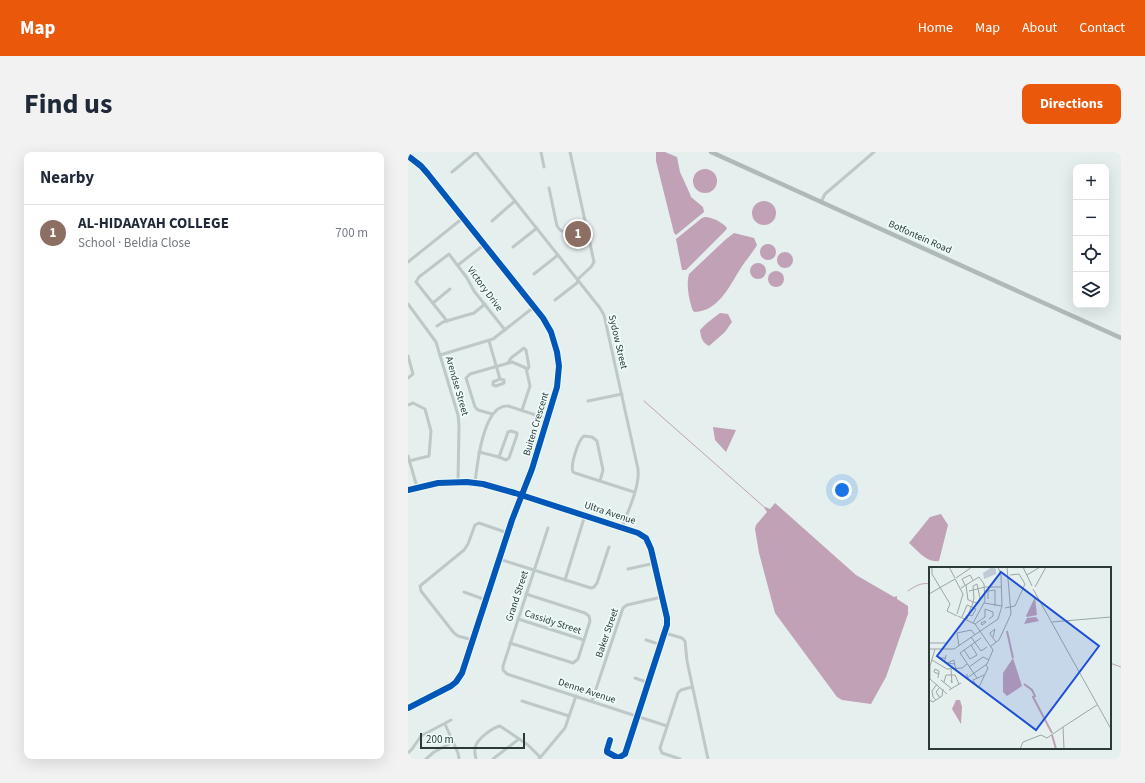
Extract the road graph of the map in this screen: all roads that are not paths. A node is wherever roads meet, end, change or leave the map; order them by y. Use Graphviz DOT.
graph roads {
  1 [pos="476,152"];
  2 [pos="541,152"];
  3 [pos="570,152"];
  4 [pos="711,152"];
  5 [pos="874,152"];
  6 [pos="408,156"];
  7 [pos="544,167"];
  8 [pos="452,172"];
  9 [pos="549,188"];
  10 [pos="515,201"];
  11 [pos="821,202"];
  12 [pos="463,218"];
  13 [pos="492,221"];
  14 [pos="586,226"];
  15 [pos="537,228"];
  16 [pos="484,244"];
  17 [pos="513,248"];
  18 [pos="558,255"];
  19 [pos="408,262"];
  20 [pos="458,265"];
  21 [pos="534,274"];
  22 [pos="578,280"];
  23 [pos="450,289"];
  24 [pos="555,300"];
  25 [pos="433,303"];
  26 [pos="408,304"];
  27 [pos="485,304"];
  28 [pos="534,307"];
  29 [pos="447,321"];
  30 [pos="437,326"];
  31 [pos="505,330"];
  32 [pos="1121,338"];
  33 [pos="489,341"];
  34 [pos="440,355"];
  35 [pos="408,356"];
  36 [pos="508,363"];
  37 [pos="496,367"];
  38 [pos="527,371"];
  39 [pos="408,378"];
  40 [pos="500,379"];
  41 [pos="622,394"];
  42 [pos="588,401"];
  43 [pos="408,405"];
  44 [pos="522,410"];
  45 [pos="492,414"];
  46 [pos="548,419"];
  47 [pos="479,452"];
  48 [pos="408,456"];
  49 [pos="499,457"];
  50 [pos="409,461"];
  51 [pos="600,481"];
  52 [pos="458,482"];
  53 [pos="475,483"];
  54 [pos="417,487"];
  55 [pos="408,490"];
  56 [pos="634,492"];
  57 [pos="522,495"];
  58 [pos="585,515"];
  59 [pos="548,528"];
  60 [pos="622,528"];
  61 [pos="508,533"];
  62 [pos="609,547"];
  63 [pos="499,558"];
  64 [pos="655,563"];
  65 [pos="628,569"];
  66 [pos="534,570"];
  67 [pos="565,580"];
  68 [pos="464,592"];
  69 [pos="526,594"];
  70 [pos="662,597"];
  71 [pos="486,600"];
  72 [pos="518,619"];
  73 [pos="666,633"];
  74 [pos="473,640"];
  75 [pos="584,640"];
  76 [pos="646,640"];
  77 [pos="510,643"];
  78 [pos="662,645"];
  79 [pos="503,670"];
  80 [pos="635,678"];
  81 [pos="649,682"];
  82 [pos="692,687"];
  83 [pos="576,696"];
  84 [pos="522,701"];
  85 [pos="592,701"];
  86 [pos="408,708"];
  87 [pos="569,716"];
  88 [pos="638,717"];
  89 [pos="451,720"];
  90 [pos="445,724"];
  91 [pos="667,726"];
  92 [pos="519,739"];
  93 [pos="610,740"];
  94 [pos="453,742"];
  95 [pos="408,753"];
  96 [pos="625,754"];
  97 [pos="540,758"];
  98 [pos="426,759"];
  99 [pos="459,759"];
  100 [pos="476,759"];
  101 [pos="493,759"];
  102 [pos="623,759"];
  103 [pos="680,759"];
  104 [pos="708,759"];
  1 -- 8 [label="street"];
  1 -- 10 [label="street, Sydow Street"];
  2 -- 7 [label="street"];
  3 -- 14 [label="street"];
  4 -- 11 [label="street, Botfontein Road"];
  5 -- 11 [label="street"];
  6 -- 12 [label="street, Buiten Crescent"];
  9 -- 14 [label="street"];
  10 -- 13 [label="street"];
  10 -- 15 [label="street, Sydow Street"];
  11 -- 32 [label="street, Botfontein Road"];
  12 -- 16 [label="street, Buiten Crescent"];
  12 -- 19 [label="street"];
  14 -- 22 [label="street"];
  15 -- 17 [label="street"];
  15 -- 18 [label="street, Sydow Street"];
  16 -- 20 [label="street, Victory Drive"];
  16 -- 28 [label="street, Buiten Crescent"];
  18 -- 21 [label="street"];
  18 -- 22 [label="street, Sydow Street"];
  20 -- 25 [label="street"];
  20 -- 27 [label="street, Victory Drive"];
  22 -- 24 [label="street"];
  22 -- 41 [label="street, Sydow Street"];
  23 -- 25 [label="street"];
  25 -- 29 [label="street"];
  26 -- 34 [label="street, Arendse Street"];
  27 -- 29 [label="street"];
  27 -- 31 [label="street, Victory Drive"];
  28 -- 31 [label="street"];
  28 -- 46 [label="street, Buiten Crescent"];
  29 -- 30 [label="street"];
  31 -- 33 [label="street"];
  33 -- 34 [label="street"];
  33 -- 37 [label="street"];
  34 -- 52 [label="street, Arendse Street"];
  35 -- 39 [label="street"];
  36 -- 37 [label="street"];
  36 -- 38 [label="street"];
  36 -- 38 [label="street"];
  37 -- 40 [label="street"];
  37 -- 45 [label="street"];
  38 -- 44 [label="street"];
  41 -- 42 [label="street"];
  41 -- 56 [label="street, Sydow Street"];
  43 -- 50 [label="street"];
  44 -- 45 [label="street"];
  44 -- 46 [label="street"];
  45 -- 47 [label="street"];
  46 -- 57 [label="street, Buiten Crescent"];
  47 -- 49 [label="street"];
  47 -- 53 [label="street"];
  48 -- 50 [label="street"];
  49 -- 49 [label="street"];
  50 -- 54 [label="street"];
  51 -- 51 [label="street"];
  51 -- 56 [label="street"];
  52 -- 53 [label="street, Ultra Avenue"];
  52 -- 54 [label="street, Ultra Avenue"];
  53 -- 57 [label="street, Ultra Avenue"];
  54 -- 55 [label="street, Ultra Avenue"];
  56 -- 60 [label="street, Sydow Street"];
  57 -- 58 [label="street, Ultra Avenue"];
  57 -- 61 [label="street, Buiten Crescent"];
  58 -- 60 [label="street, Ultra Avenue"];
  58 -- 67 [label="street"];
  59 -- 66 [label="street, Grand Street"];
  60 -- 64 [label="street, Ultra Avenue"];
  61 -- 63 [label="street, Buiten Crescent"];
  61 -- 74 [label="street"];
  62 -- 67 [label="street"];
  63 -- 66 [label="street"];
  63 -- 71 [label="street, Buiten Crescent"];
  64 -- 65 [label="street"];
  64 -- 70 [label="street, Ultra Avenue"];
  66 -- 67 [label="street"];
  66 -- 69 [label="street, Grand Street"];
  68 -- 71 [label="street"];
  69 -- 72 [label="street, Grand Street"];
  69 -- 75 [label="street"];
  70 -- 73 [label="street, Ultra Avenue"];
  70 -- 85 [label="street, Baker Street"];
  71 -- 74 [label="street, Buiten Crescent"];
  72 -- 75 [label="street, Cassidy Street"];
  72 -- 77 [label="street, Grand Street"];
  73 -- 78 [label="street, Ultra Avenue"];
  73 -- 82 [label="street"];
  74 -- 86 [label="street, Buiten Crescent"];
  75 -- 77 [label="street"];
  76 -- 78 [label="street"];
  77 -- 79 [label="street, Grand Street"];
  78 -- 81 [label="street, Ultra Avenue"];
  79 -- 83 [label="street, Denne Avenue"];
  80 -- 81 [label="street"];
  81 -- 88 [label="street, Ultra Avenue"];
  82 -- 91 [label="street"];
  82 -- 104 [label="street"];
  83 -- 85 [label="street, Denne Avenue"];
  83 -- 87 [label="street"];
  84 -- 87 [label="street"];
  85 -- 88 [label="street, Denne Avenue"];
  87 -- 97 [label="street"];
  88 -- 91 [label="street, Denne Avenue"];
  88 -- 96 [label="street, Ultra Avenue"];
  89 -- 90 [label="street"];
  90 -- 94 [label="street"];
  90 -- 95 [label="street"];
  91 -- 103 [label="street"];
  92 -- 97 [label="street"];
  92 -- 100 [label="street"];
  92 -- 101 [label="street"];
  93 -- 96 [label="street"];
  94 -- 98 [label="street"];
  94 -- 99 [label="street"];
  96 -- 102 [label="street, Ultra Avenue"];
}
